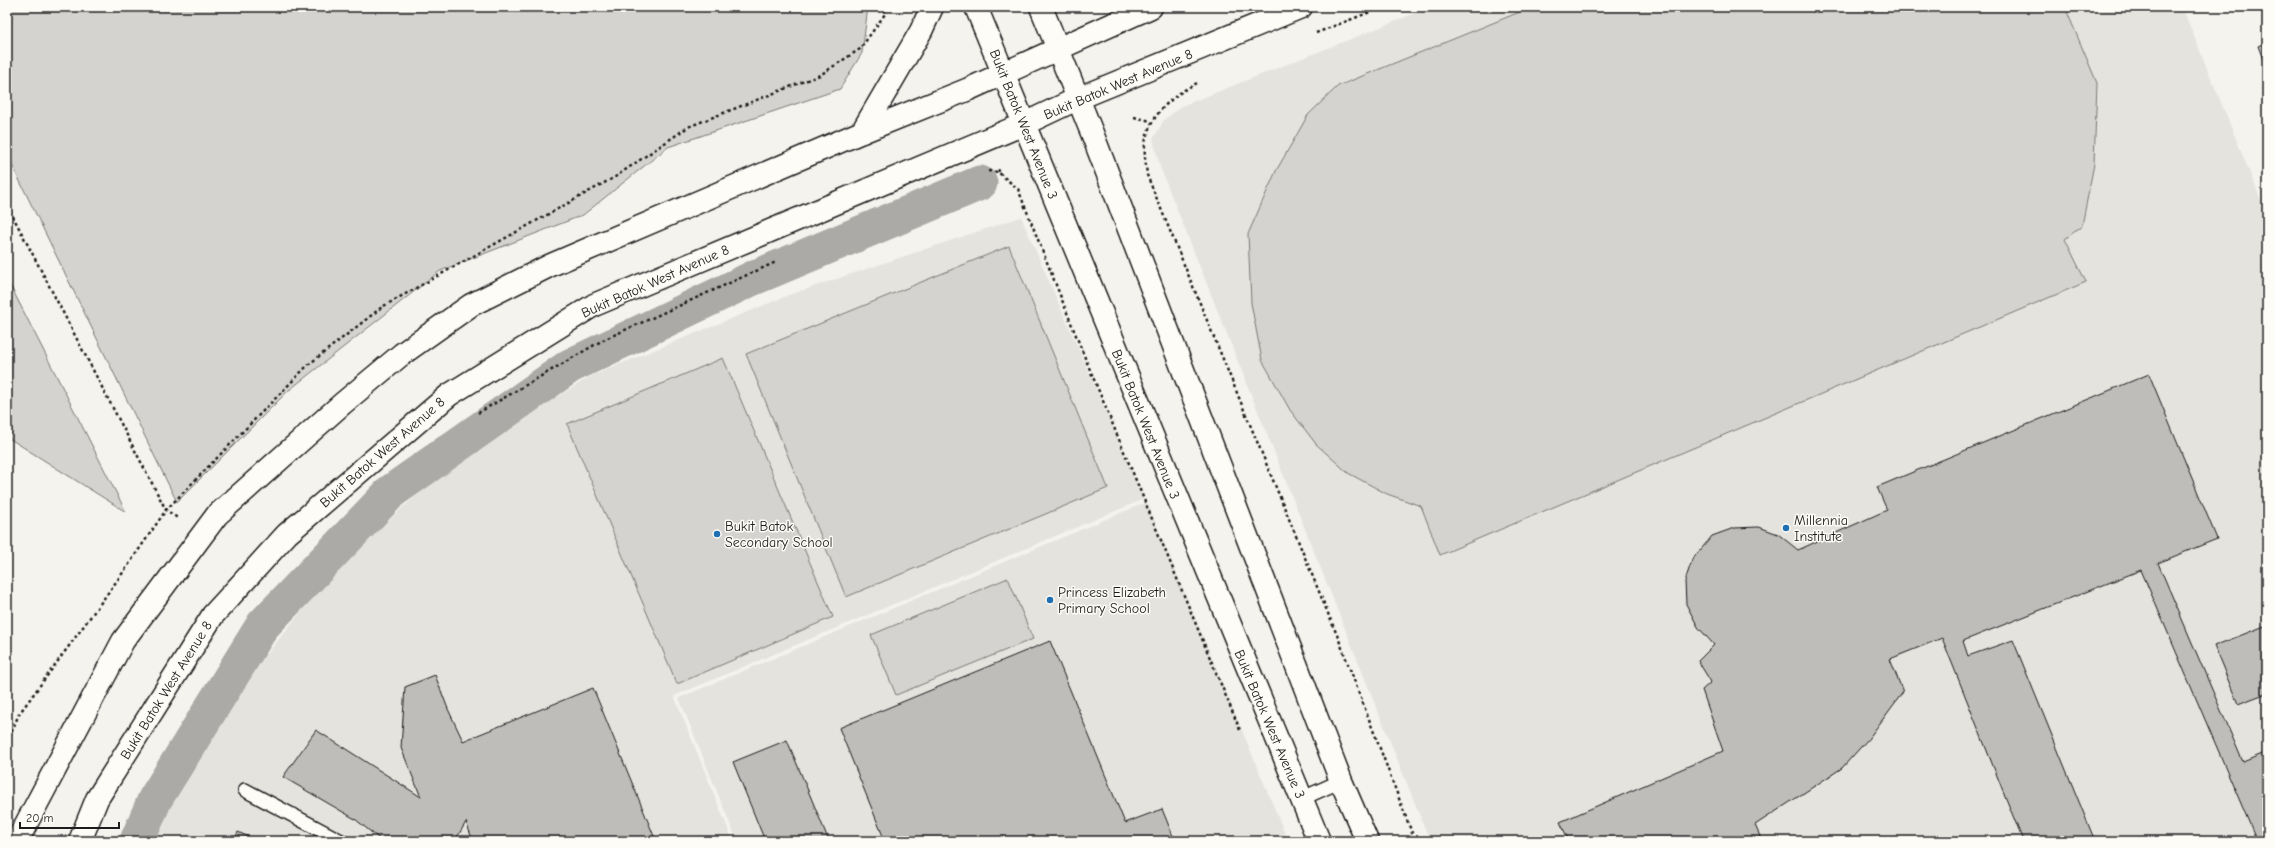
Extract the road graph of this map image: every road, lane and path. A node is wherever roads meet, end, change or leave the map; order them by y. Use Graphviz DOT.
graph roads {
  1 [pos="885,7"];
  2 [pos="932,7"];
  3 [pos="976,7"];
  4 [pos="1041,7"];
  5 [pos="1151,7"];
  6 [pos="1301,7"];
  7 [pos="1383,7"];
  8 [pos="885,14"];
  9 [pos="1309,36"];
  10 [pos="1059,48"];
  11 [pos="1004,73"];
  12 [pos="1200,81"];
  13 [pos="1079,98"];
  14 [pos="1134,117"];
  15 [pos="1151,121"];
  16 [pos="1024,124"];
  17 [pos="862,132"];
  18 [pos="1000,168"];
  19 [pos="982,172"];
  20 [pos="998,172"];
  21 [pos="7,205"];
  22 [pos="782,259"];
  23 [pos="473,416"];
  24 [pos="204,533"];
  25 [pos="1241,733"];
  26 [pos="1341,781"];
  27 [pos="245,790"];
  28 [pos="1301,799"];
  29 [pos="17,841"];
  30 [pos="80,841"];
  31 [pos="341,841"];
  32 [pos="1319,841"];
  33 [pos="1367,841"];
  34 [pos="1415,841"];
  1 -- 8 [label="path"];
  2 -- 17 [label="street"];
  3 -- 11 [label="street, Bukit Batok West Avenue 3"];
  4 -- 10 [label="street"];
  5 -- 10 [label="street"];
  6 -- 13 [label="street, Bukit Batok West Avenue 8"];
  7 -- 9 [label="path"];
  10 -- 11 [label="street"];
  10 -- 13 [label="street"];
  11 -- 16 [label="street, Bukit Batok West Avenue 3"];
  11 -- 17 [label="street"];
  12 -- 15 [label="path"];
  13 -- 16 [label="street, Bukit Batok West Avenue 8"];
  13 -- 26 [label="street"];
  14 -- 15 [label="path"];
  15 -- 34 [label="path"];
  16 -- 28 [label="street, Bukit Batok West Avenue 3"];
  16 -- 30 [label="street, Bukit Batok West Avenue 8"];
  17 -- 24 [label="street"];
  18 -- 20 [label="path"];
  19 -- 20 [label="path"];
  20 -- 25 [label="path"];
  21 -- 24 [label="path"];
  22 -- 23 [label="path"];
  24 -- 29 [label="street"];
  26 -- 28 [label="lane"];
  26 -- 33 [label="street"];
  27 -- 31 [label="lane"];
  28 -- 32 [label="street, Bukit Batok West Avenue 3"];
}
